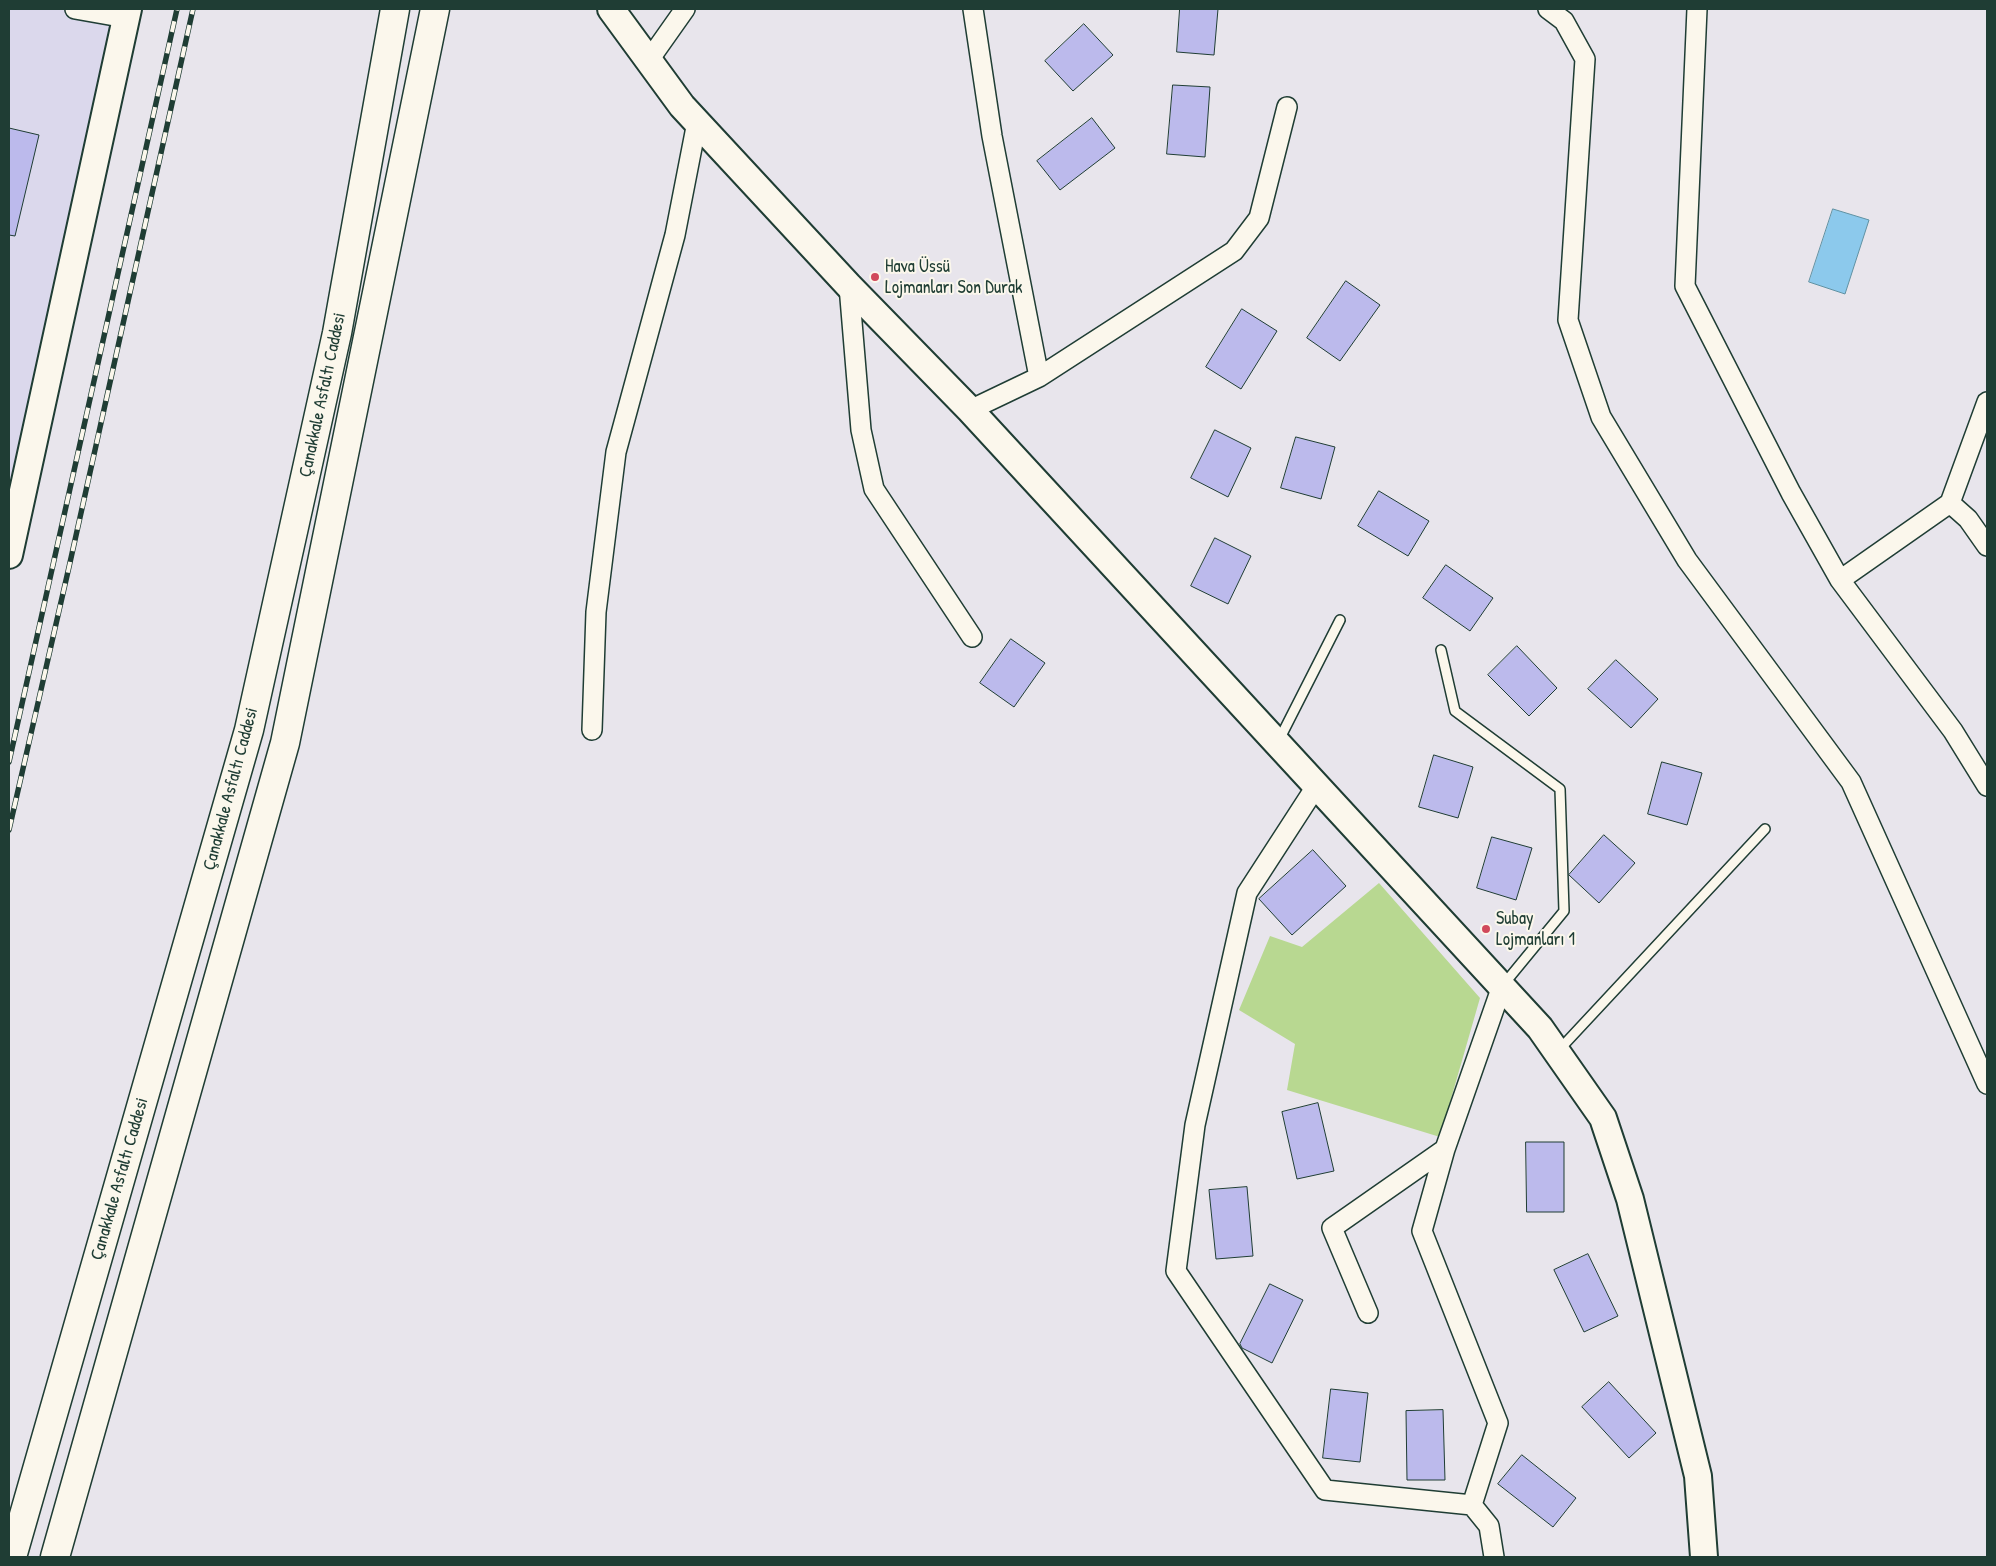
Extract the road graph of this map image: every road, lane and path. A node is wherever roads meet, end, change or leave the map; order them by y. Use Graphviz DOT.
graph roads {
  1 [pos="75,9"];
  2 [pos="396,9"];
  3 [pos="435,9"];
  4 [pos="611,9"];
  5 [pos="685,9"];
  6 [pos="973,9"];
  7 [pos="1548,9"];
  8 [pos="1697,9"];
  9 [pos="127,14"];
  10 [pos="648,60"];
  11 [pos="1287,107"];
  12 [pos="698,122"];
  13 [pos="849,286"];
  14 [pos="1039,377"];
  15 [pos="1987,402"];
  16 [pos="970,410"];
  17 [pos="1950,503"];
  18 [pos="1987,546"];
  19 [pos="9,554"];
  20 [pos="1840,580"];
  21 [pos="1340,620"];
  22 [pos="972,637"];
  23 [pos="1440,650"];
  24 [pos="592,730"];
  25 [pos="1278,742"];
  26 [pos="1317,785"];
  27 [pos="1987,786"];
  28 [pos="1765,829"];
  29 [pos="1502,986"];
  30 [pos="1557,1052"];
  31 [pos="1987,1084"];
  32 [pos="1445,1149"];
  33 [pos="1368,1313"];
  34 [pos="1472,1505"];
  35 [pos="12,1557"];
  36 [pos="54,1557"];
  37 [pos="1494,1557"];
  38 [pos="1704,1557"];
  1 -- 9 [label="street"];
  2 -- 35 [label="highway, Çanakkale Asfaltı Caddesi"];
  3 -- 36 [label="highway, Çanakkale Asfaltı Caddesi"];
  4 -- 10 [label="street"];
  5 -- 10 [label="street"];
  6 -- 14 [label="street"];
  7 -- 31 [label="street"];
  8 -- 20 [label="street"];
  9 -- 19 [label="street"];
  10 -- 12 [label="street"];
  11 -- 14 [label="street"];
  12 -- 13 [label="street"];
  12 -- 24 [label="street"];
  13 -- 16 [label="street"];
  13 -- 22 [label="street"];
  14 -- 16 [label="street"];
  15 -- 17 [label="street"];
  16 -- 25 [label="street"];
  17 -- 18 [label="street"];
  17 -- 20 [label="street"];
  20 -- 27 [label="street"];
  21 -- 25 [label="lane"];
  23 -- 29 [label="lane"];
  25 -- 26 [label="street"];
  26 -- 29 [label="street"];
  26 -- 34 [label="street"];
  28 -- 30 [label="lane"];
  29 -- 30 [label="street"];
  29 -- 32 [label="street"];
  30 -- 38 [label="street"];
  32 -- 33 [label="street"];
  32 -- 34 [label="street"];
  34 -- 37 [label="street"];
}
